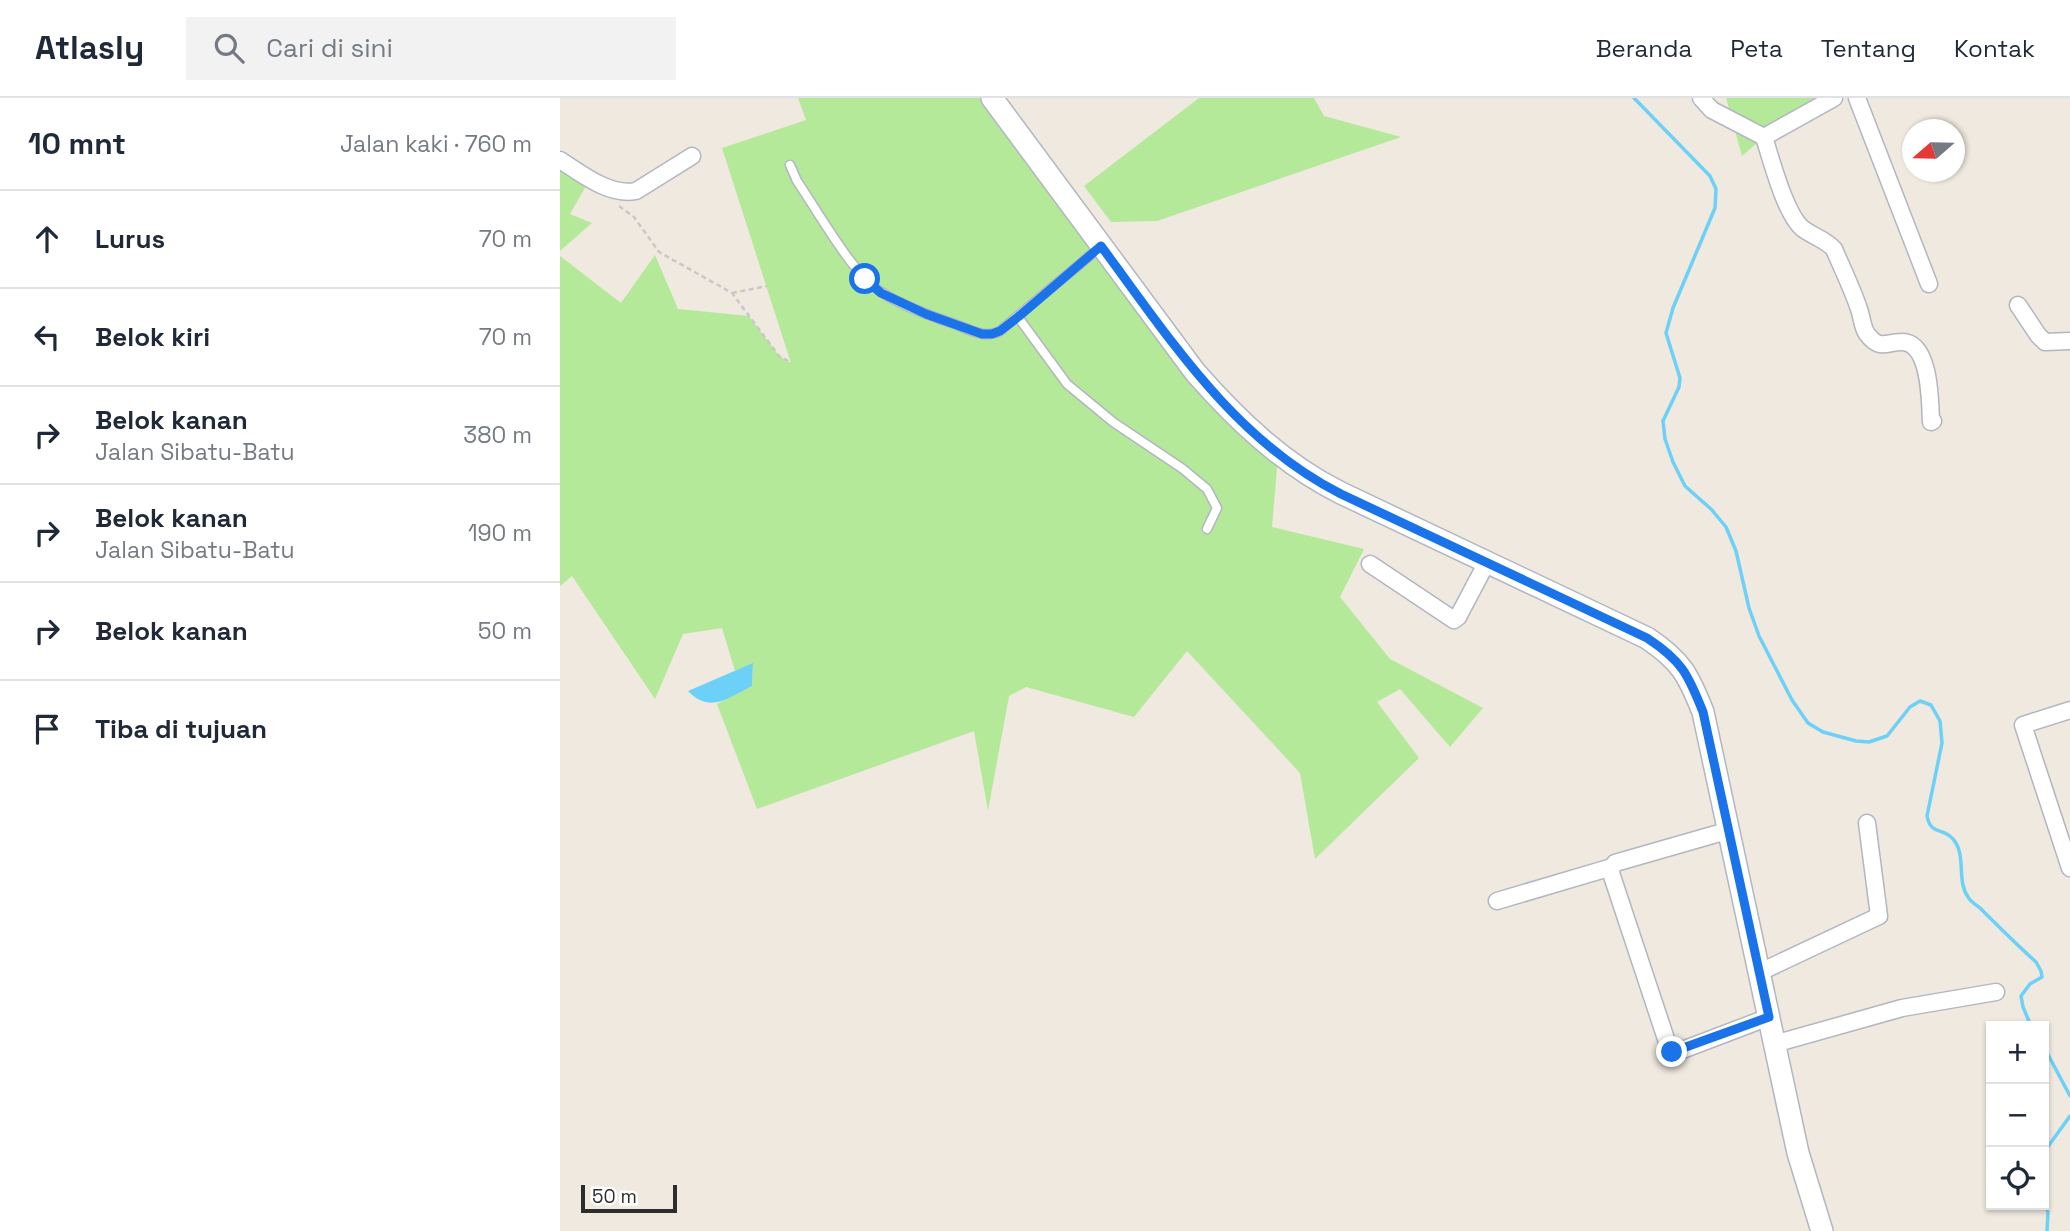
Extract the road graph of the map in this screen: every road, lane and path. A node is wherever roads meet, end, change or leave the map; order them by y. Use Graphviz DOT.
graph roads {
  1 [pos="992,98"];
  2 [pos="1701,98"];
  3 [pos="1834,98"];
  4 [pos="1857,98"];
  5 [pos="1764,136"];
  6 [pos="692,156"];
  7 [pos="560,160"];
  8 [pos="790,165"];
  9 [pos="617,204"];
  10 [pos="1101,246"];
  11 [pos="1929,284"];
  12 [pos="767,286"];
  13 [pos="732,293"];
  14 [pos="2018,305"];
  15 [pos="1018,317"];
  16 [pos="2070,341"];
  17 [pos="792,363"];
  18 [pos="1933,421"];
  19 [pos="1207,529"];
  20 [pos="1487,562"];
  21 [pos="1370,564"];
  22 [pos="2070,710"];
  23 [pos="1867,823"];
  24 [pos="1730,830"];
  25 [pos="1612,867"];
  26 [pos="2070,868"];
  27 [pos="1497,901"];
  28 [pos="1758,973"];
  29 [pos="1996,992"];
  30 [pos="1769,1017"];
  31 [pos="1774,1044"];
  32 [pos="1822,1231"];
  1 -- 10 [label="street"];
  2 -- 5 [label="street"];
  3 -- 5 [label="street"];
  4 -- 11 [label="street"];
  5 -- 18 [label="street"];
  6 -- 7 [label="street"];
  8 -- 15 [label="lane"];
  9 -- 13 [label="path"];
  10 -- 15 [label="lane"];
  10 -- 20 [label="street"];
  12 -- 13 [label="path"];
  13 -- 17 [label="path"];
  14 -- 16 [label="street"];
  15 -- 19 [label="lane"];
  20 -- 21 [label="street"];
  20 -- 24 [label="street"];
  22 -- 26 [label="street"];
  23 -- 28 [label="street"];
  24 -- 25 [label="street"];
  24 -- 28 [label="street"];
  25 -- 27 [label="street"];
  25 -- 30 [label="street"];
  28 -- 30 [label="street"];
  29 -- 31 [label="street"];
  30 -- 31 [label="street"];
  31 -- 32 [label="street"];
}
